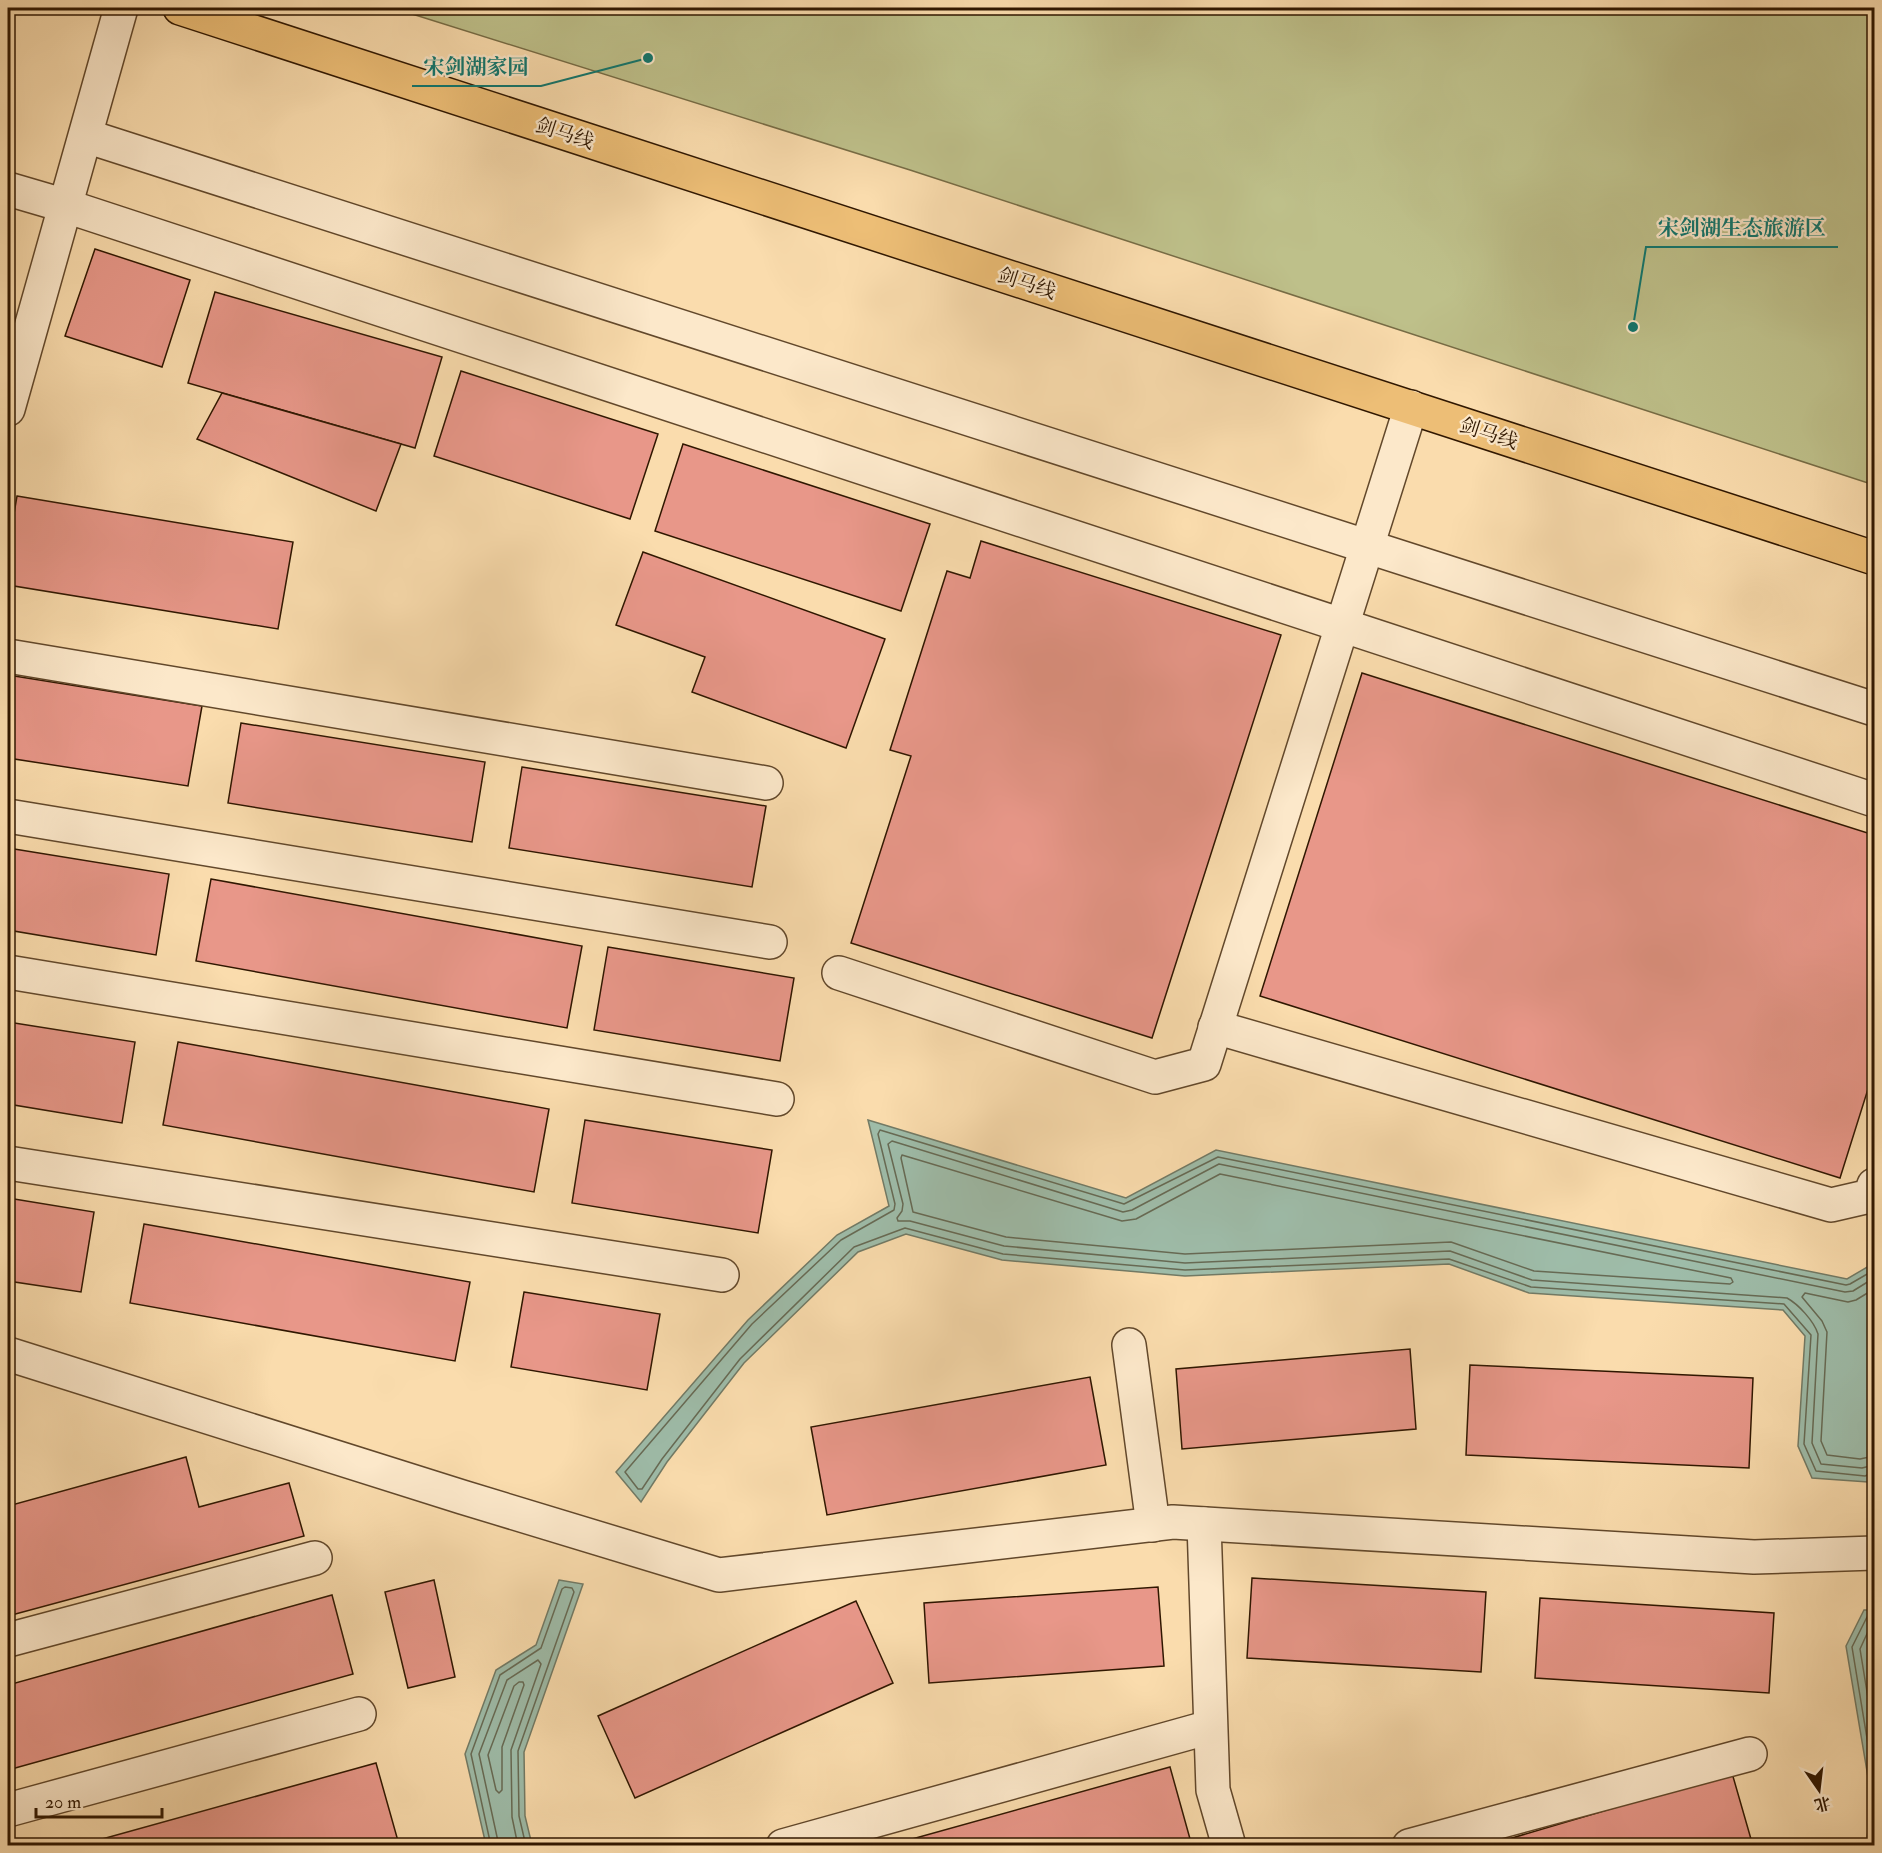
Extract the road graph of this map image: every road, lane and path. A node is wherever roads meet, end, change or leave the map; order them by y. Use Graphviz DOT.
graph roads {
  1 [pos="121,8"];
  2 [pos="180,8"];
  3 [pos="86,136"];
  4 [pos="8,189"];
  5 [pos="66,206"];
  6 [pos="16,348"];
  7 [pos="1411,407"];
  8 [pos="8,409"];
  9 [pos="1367,546"];
  10 [pos="1875,558"];
  11 [pos="1342,625"];
  12 [pos="8,656"];
  13 [pos="1875,709"];
  14 [pos="765,783"];
  15 [pos="1875,800"];
  16 [pos="8,816"];
  17 [pos="770,942"];
  18 [pos="8,972"];
  19 [pos="839,973"];
  20 [pos="1215,1027"];
  21 [pos="777,1099"];
  22 [pos="8,1163"];
  23 [pos="1875,1185"];
  24 [pos="722,1275"];
  25 [pos="1129,1345"];
  26 [pos="8,1354"];
  27 [pos="1204,1524"];
  28 [pos="1153,1525"];
  29 [pos="1875,1553"];
  30 [pos="315,1558"];
  31 [pos="8,1640"];
  32 [pos="359,1714"];
  33 [pos="1210,1726"];
  34 [pos="1750,1754"];
  35 [pos="8,1810"];
  36 [pos="783,1845"];
  37 [pos="1229,1845"];
  38 [pos="1409,1845"];
  1 -- 3 [label="lane"];
  2 -- 7 [label="main road, 剑马线"];
  3 -- 5 [label="lane"];
  3 -- 9 [label="lane"];
  4 -- 5 [label="lane"];
  5 -- 6 [label="lane"];
  5 -- 11 [label="lane"];
  6 -- 8 [label="lane"];
  7 -- 9 [label="lane"];
  7 -- 10 [label="main road, 剑马线"];
  9 -- 11 [label="lane"];
  9 -- 13 [label="lane"];
  11 -- 15 [label="lane"];
  11 -- 20 [label="lane"];
  12 -- 14 [label="lane"];
  16 -- 17 [label="lane"];
  18 -- 21 [label="lane"];
  19 -- 20 [label="lane"];
  20 -- 23 [label="lane"];
  22 -- 24 [label="lane"];
  25 -- 28 [label="lane"];
  26 -- 28 [label="lane"];
  27 -- 28 [label="lane"];
  27 -- 29 [label="lane"];
  27 -- 33 [label="lane"];
  30 -- 31 [label="lane"];
  32 -- 35 [label="lane"];
  33 -- 36 [label="lane"];
  33 -- 37 [label="lane"];
  34 -- 38 [label="lane"];
}
